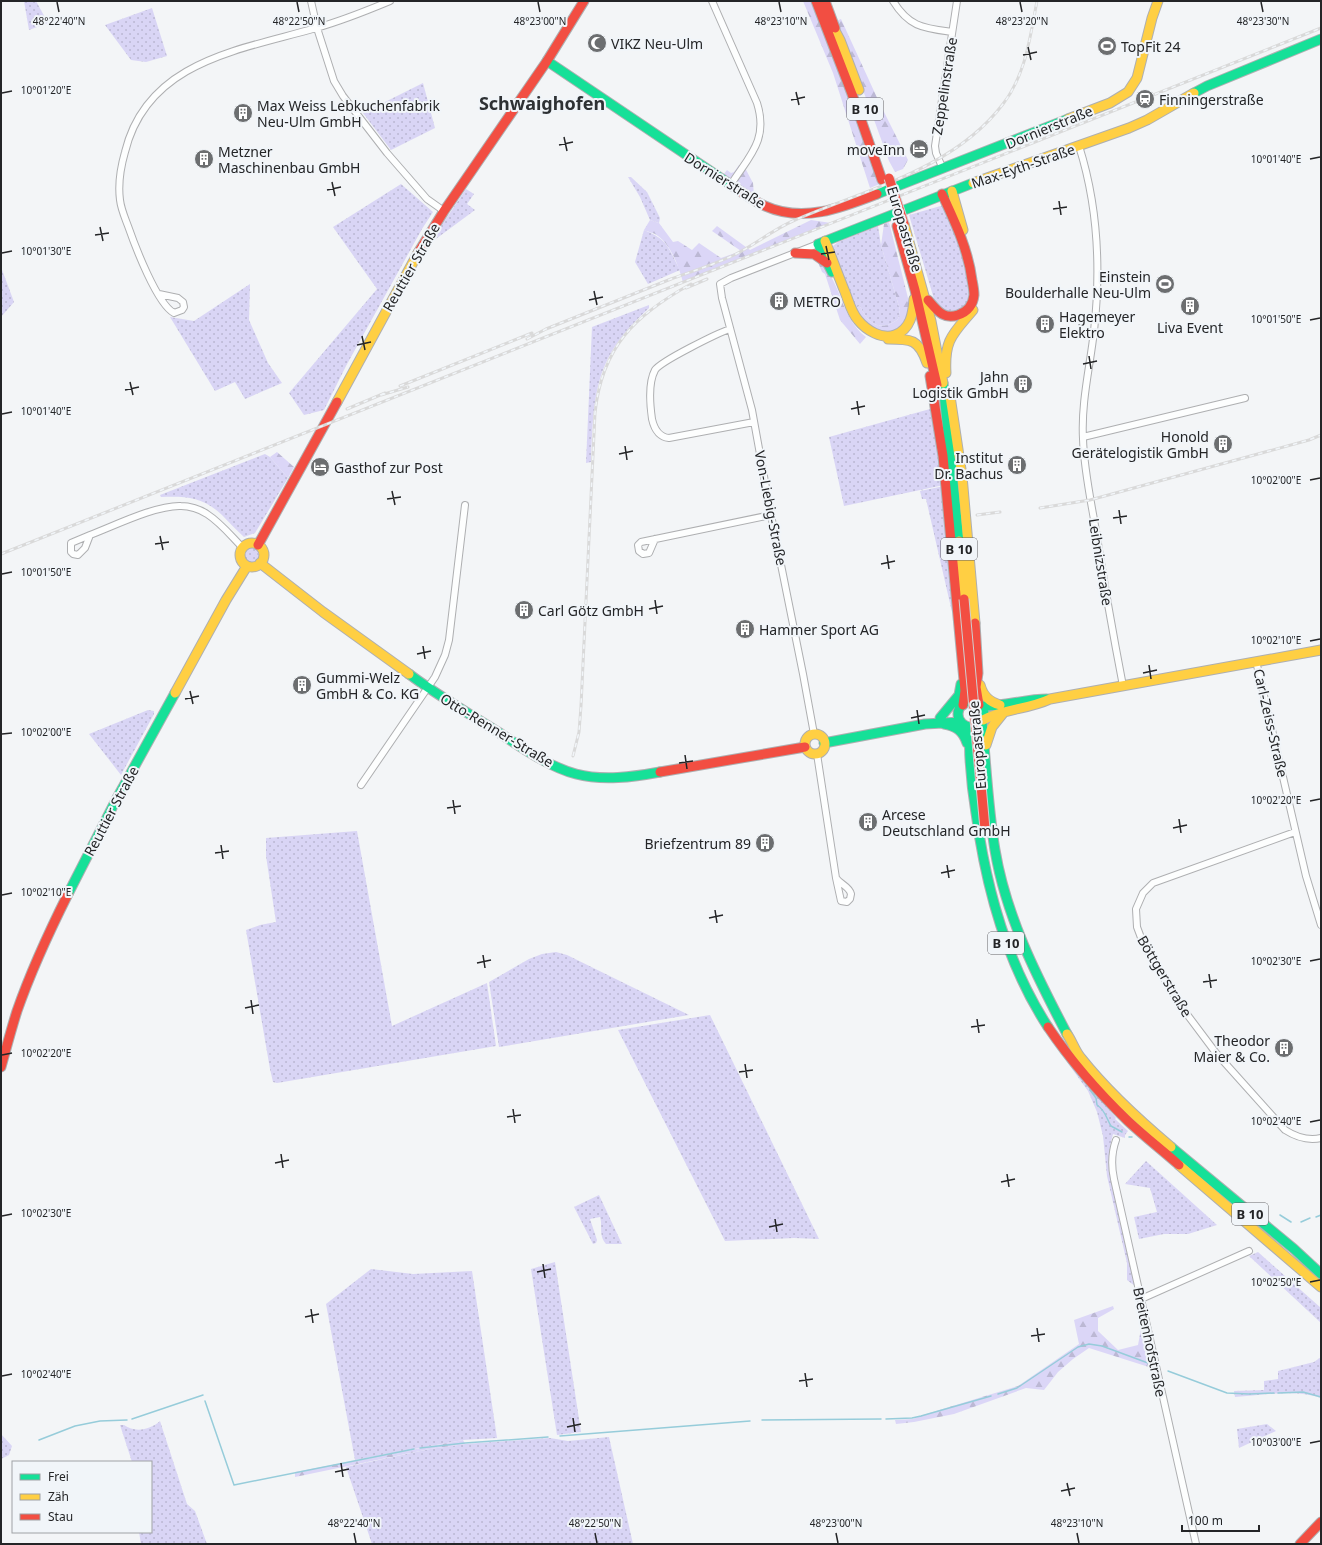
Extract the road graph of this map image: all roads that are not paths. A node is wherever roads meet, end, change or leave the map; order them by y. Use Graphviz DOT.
graph roads {
  1 [pos="312,1"];
  2 [pos="390,1"];
  3 [pos="584,1"];
  4 [pos="712,1"];
  5 [pos="813,1"];
  6 [pos="816,1"];
  7 [pos="820,1"];
  8 [pos="825,1"];
  9 [pos="893,1"];
  10 [pos="957,1"];
  11 [pos="1158,1"];
  12 [pos="825,25"];
  13 [pos="317,28"];
  14 [pos="952,32"];
  15 [pos="1321,39"];
  16 [pos="840,40"];
  17 [pos="547,61"];
  18 [pos="1078,146"];
  19 [pos="943,169"];
  20 [pos="886,179"];
  21 [pos="730,186"];
  22 [pos="952,191"];
  23 [pos="942,194"];
  24 [pos="444,211"];
  25 [pos="901,225"];
  26 [pos="822,243"];
  27 [pos="795,253"];
  28 [pos="828,264"];
  29 [pos="720,284"];
  30 [pos="914,290"];
  31 [pos="159,294"];
  32 [pos="925,295"];
  33 [pos="730,329"];
  34 [pos="925,336"];
  35 [pos="936,341"];
  36 [pos="947,381"];
  37 [pos="931,382"];
  38 [pos="1245,398"];
  39 [pos="754,422"];
  40 [pos="1083,437"];
  41 [pos="951,468"];
  42 [pos="465,505"];
  43 [pos="771,515"];
  44 [pos="90,535"];
  45 [pos="655,539"];
  46 [pos="258,545"];
  47 [pos="243,548"];
  48 [pos="260,563"];
  49 [pos="247,566"];
  50 [pos="1321,650"];
  51 [pos="1256,661"];
  52 [pos="978,673"];
  53 [pos="963,675"];
  54 [pos="1123,686"];
  55 [pos="427,687"];
  56 [pos="980,705"];
  57 [pos="961,708"];
  58 [pos="1003,709"];
  59 [pos="942,721"];
  60 [pos="982,721"];
  61 [pos="964,724"];
  62 [pos="814,734"];
  63 [pos="824,743"];
  64 [pos="805,747"];
  65 [pos="984,753"];
  66 [pos="817,754"];
  67 [pos="970,758"];
  68 [pos="361,785"];
  69 [pos="1295,832"];
  70 [pos="836,878"];
  71 [pos="1321,925"];
  72 [pos="1077,1059"];
  73 [pos="1,1067"];
  74 [pos="1321,1138"];
  75 [pos="1116,1140"];
  76 [pos="1249,1251"];
  77 [pos="1321,1274"];
  78 [pos="1321,1287"];
  79 [pos="1141,1299"];
  80 [pos="1321,1522"];
  81 [pos="1196,1544"];
  82 [pos="1300,1544"];
  1 -- 13 [label="street"];
  2 -- 13 [label="street"];
  3 -- 17 [label="main road, Reuttier Straße"];
  4 -- 21 [label="street"];
  5 -- 12 [label="main road"];
  6 -- 12 [label="main road, Europastraße / B 10"];
  7 -- 16 [label="main road, Europastraße / B 10"];
  8 -- 16 [label="main road"];
  9 -- 14 [label="street"];
  10 -- 14 [label="street, Zeppelinstraße"];
  11 -- 19 [label="main road, Dornierstraße"];
  12 -- 20 [label="main road, Europastraße / B 10"];
  13 -- 24 [label="street"];
  13 -- 31 [label="street"];
  14 -- 19 [label="street, Zeppelinstraße"];
  15 -- 18 [label="main road, Max-Eyth-Straße"];
  16 -- 20 [label="main road, Europastraße / B 10"];
  17 -- 21 [label="main road, Dornierstraße"];
  17 -- 24 [label="main road, Reuttier Straße"];
  18 -- 22 [label="main road, Max-Eyth-Straße"];
  18 -- 40 [label="street, Leibnizstraße"];
  19 -- 21 [label="main road, Dornierstraße"];
  20 -- 25 [label="main road, Europastraße / B 10"];
  22 -- 23 [label="main road, Max-Eyth-Straße"];
  22 -- 36 [label="main road"];
  23 -- 26 [label="main road, Max-Eyth-Straße"];
  23 -- 32 [label="main road"];
  24 -- 46 [label="main road, Reuttier Straße"];
  25 -- 30 [label="main road, Europastraße / B 10"];
  25 -- 32 [label="main road, Europastraße / B 10"];
  26 -- 27 [label="street, Max-Eyth-Straße"];
  26 -- 28 [label="main road"];
  26 -- 30 [label="main road"];
  27 -- 28 [label="main road"];
  27 -- 29 [label="street, Max-Eyth-Straße"];
  28 -- 37 [label="main road"];
  29 -- 33 [label="street, Von-Liebig-Straße"];
  30 -- 34 [label="main road, Europastraße / B 10"];
  32 -- 35 [label="main road, Europastraße / B 10"];
  33 -- 39 [label="street, Von-Liebig-Straße"];
  33 -- 39 [label="street"];
  34 -- 37 [label="main road"];
  34 -- 41 [label="main road, Europastraße / B 10"];
  35 -- 36 [label="main road, B 10"];
  35 -- 41 [label="main road, Europastraße / B 10"];
  36 -- 52 [label="main road, Europastraße / B 10"];
  37 -- 53 [label="main road, Europastraße"];
  38 -- 40 [label="street"];
  39 -- 43 [label="street, Von-Liebig-Straße"];
  40 -- 54 [label="street, Leibnizstraße"];
  41 -- 72 [label="main road, Europastraße / B 10, bridge"];
  42 -- 55 [label="street"];
  43 -- 45 [label="street"];
  43 -- 62 [label="street, Von-Liebig-Straße"];
  44 -- 47 [label="street"];
  46 -- 47 [label="main road"];
  46 -- 48 [label="main road"];
  47 -- 49 [label="main road"];
  48 -- 49 [label="main road"];
  48 -- 55 [label="main road, Otto-Renner-Straße"];
  49 -- 73 [label="main road, Reuttier Straße"];
  50 -- 51 [label="main road"];
  51 -- 54 [label="main road"];
  51 -- 69 [label="street, Carl-Zeiss-Straße"];
  52 -- 56 [label="main road, Europastraße / B 10"];
  52 -- 58 [label="main road"];
  53 -- 57 [label="main road, Europastraße"];
  53 -- 59 [label="main road"];
  54 -- 58 [label="main road"];
  55 -- 64 [label="main road, Otto-Renner-Straße"];
  55 -- 68 [label="street, Otto-Renner-Straße"];
  56 -- 57 [label="main road"];
  56 -- 58 [label="main road"];
  56 -- 60 [label="main road"];
  57 -- 59 [label="main road"];
  57 -- 61 [label="main road"];
  58 -- 60 [label="main road"];
  58 -- 65 [label="main road"];
  59 -- 61 [label="main road"];
  59 -- 63 [label="main road"];
  59 -- 67 [label="main road, B 10"];
  60 -- 61 [label="main road"];
  60 -- 65 [label="main road"];
  61 -- 67 [label="main road, B 10"];
  62 -- 63 [label="main road"];
  62 -- 64 [label="main road"];
  63 -- 66 [label="main road"];
  64 -- 66 [label="main road"];
  65 -- 72 [label="main road"];
  66 -- 70 [label="street"];
  67 -- 72 [label="main road, B 10"];
  69 -- 71 [label="street, Carl-Zeiss-Straße"];
  69 -- 74 [label="street, Böttgerstraße"];
  72 -- 77 [label="main road, B 10"];
  72 -- 78 [label="main road, B 10"];
  75 -- 79 [label="street, Breitenhofstraße"];
  76 -- 79 [label="street"];
  79 -- 81 [label="street, Breitenhofstraße"];
  80 -- 82 [label="main road"];
}
